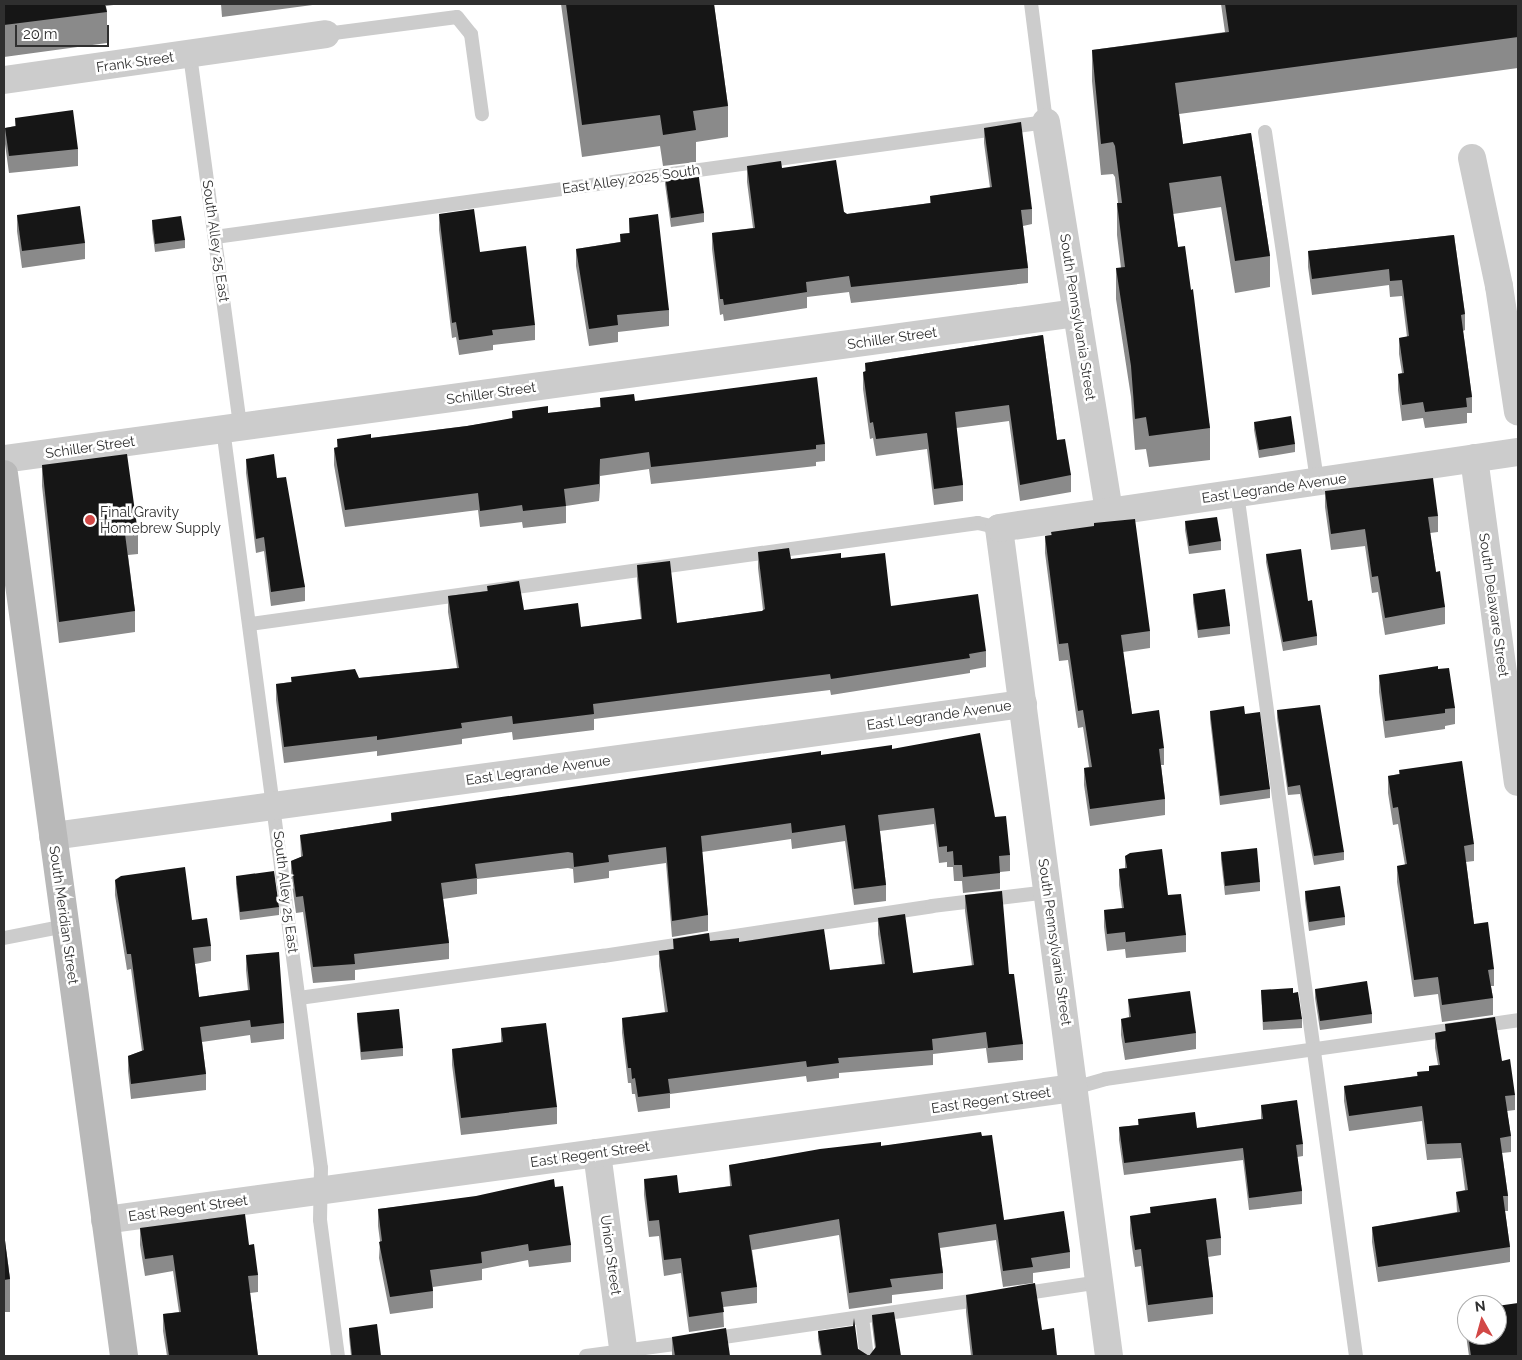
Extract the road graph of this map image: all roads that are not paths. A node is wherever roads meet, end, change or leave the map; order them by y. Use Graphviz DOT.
graph roads {
  1 [pos="1031,4"];
  2 [pos="326,34"];
  3 [pos="190,55"];
  4 [pos="4,80"];
  5 [pos="482,114"];
  6 [pos="1046,122"];
  7 [pos="1265,132"];
  8 [pos="1472,158"];
  9 [pos="215,237"];
  10 [pos="1077,313"];
  11 [pos="1518,412"];
  12 [pos="231,428"];
  13 [pos="1518,452"];
  14 [pos="1474,458"];
  15 [pos="4,459"];
  16 [pos="4,474"];
  17 [pos="1317,482"];
  18 [pos="1237,493"];
  19 [pos="1109,512"];
  20 [pos="999,528"];
  21 [pos="10,567"];
  22 [pos="250,624"];
  23 [pos="1023,704"];
  24 [pos="1518,782"];
  25 [pos="275,806"];
  26 [pos="53,836"];
  27 [pos="1048,892"];
  28 [pos="65,926"];
  29 [pos="4,938"];
  30 [pos="299,998"];
  31 [pos="1518,1020"];
  32 [pos="1316,1049"];
  33 [pos="1074,1088"];
  34 [pos="597,1153"];
  35 [pos="319,1191"];
  36 [pos="105,1220"];
  37 [pos="1100,1282"];
  38 [pos="862,1317"];
  39 [pos="624,1353"];
  40 [pos="124,1356"];
  41 [pos="338,1356"];
  42 [pos="586,1356"];
  43 [pos="866,1356"];
  44 [pos="1110,1356"];
  45 [pos="1356,1356"];
  1 -- 6 [label="lane"];
  2 -- 3 [label="street, Frank Street"];
  2 -- 5 [label="lane"];
  3 -- 4 [label="street, Frank Street"];
  3 -- 9 [label="lane, South Alley 25 East"];
  6 -- 9 [label="lane, East Alley 2025 South"];
  6 -- 10 [label="street, South Pennsylvania Street"];
  7 -- 17 [label="lane"];
  8 -- 11 [label="street"];
  9 -- 12 [label="lane, South Alley 25 East"];
  10 -- 12 [label="street, Schiller Street"];
  10 -- 19 [label="street, South Pennsylvania Street"];
  12 -- 15 [label="street, Schiller Street"];
  12 -- 22 [label="lane, South Alley 25 East"];
  13 -- 14 [label="street, East Legrande Avenue"];
  14 -- 17 [label="street, East Legrande Avenue"];
  14 -- 24 [label="street, South Delaware Street"];
  16 -- 21 [label="main road, South Meridian Street"];
  17 -- 18 [label="street, East Legrande Avenue"];
  18 -- 19 [label="street, East Legrande Avenue"];
  18 -- 32 [label="lane"];
  19 -- 20 [label="street, East Legrande Avenue"];
  20 -- 22 [label="lane"];
  20 -- 23 [label="street, South Pennsylvania Street"];
  21 -- 26 [label="main road, South Meridian Street"];
  22 -- 25 [label="lane, South Alley 25 East"];
  23 -- 25 [label="street, East Legrande Avenue"];
  23 -- 27 [label="street, South Pennsylvania Street"];
  25 -- 26 [label="street, East Legrande Avenue"];
  25 -- 30 [label="lane, South Alley 25 East"];
  26 -- 28 [label="main road, South Meridian Street"];
  27 -- 30 [label="lane"];
  27 -- 33 [label="street, South Pennsylvania Street"];
  28 -- 29 [label="lane"];
  28 -- 36 [label="main road, South Meridian Street"];
  30 -- 35 [label="lane, South Alley 25 East"];
  31 -- 32 [label="lane"];
  32 -- 33 [label="lane"];
  32 -- 45 [label="lane"];
  33 -- 34 [label="street, East Regent Street"];
  33 -- 37 [label="street, South Pennsylvania Street"];
  34 -- 35 [label="street, East Regent Street"];
  34 -- 39 [label="street, Union Street"];
  35 -- 36 [label="street, East Regent Street"];
  35 -- 41 [label="lane, South Alley 25 East"];
  36 -- 40 [label="main road, South Meridian Street"];
  37 -- 38 [label="lane"];
  37 -- 44 [label="street, South Pennsylvania Street"];
  38 -- 39 [label="lane"];
  38 -- 43 [label="lane"];
  39 -- 42 [label="lane"];
}
